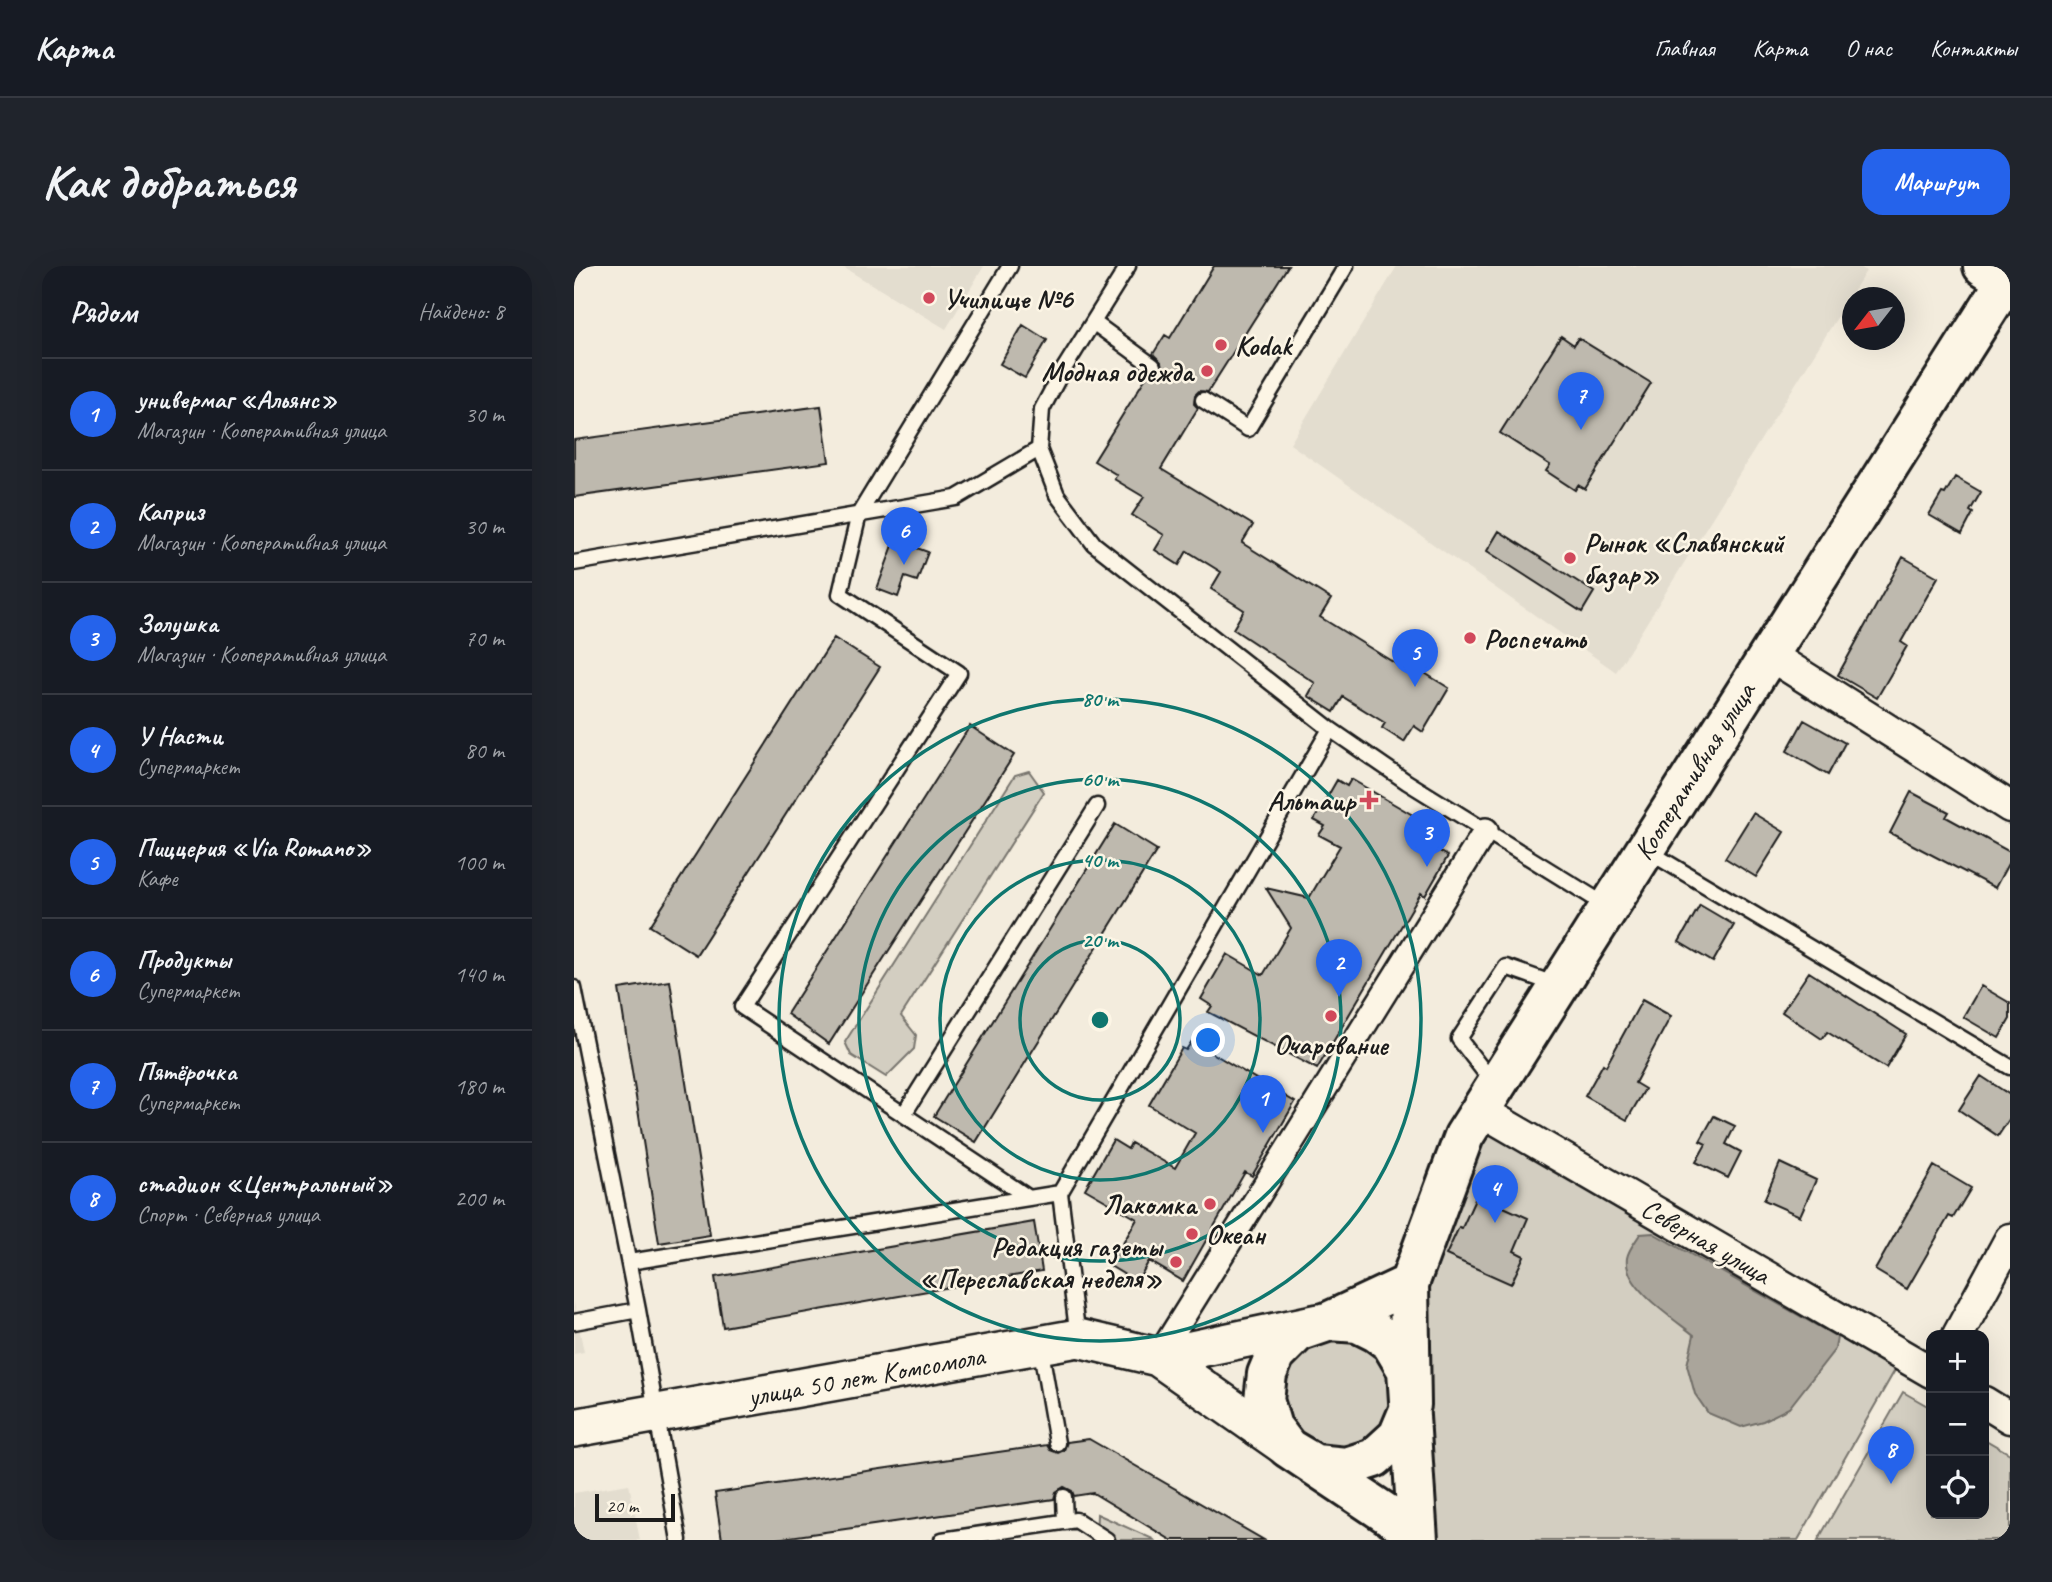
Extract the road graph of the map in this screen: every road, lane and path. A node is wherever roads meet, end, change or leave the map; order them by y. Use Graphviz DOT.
graph roads {
  1 [pos="1010,266"];
  2 [pos="1128,266"];
  3 [pos="1346,266"];
  4 [pos="2002,276"];
  5 [pos="1093,322"];
  6 [pos="1153,366"];
  7 [pos="1203,400"];
  8 [pos="1039,449"];
  9 [pos="859,514"];
  10 [pos="574,563"];
  11 [pos="1769,654"];
  12 [pos="1330,729"];
  13 [pos="1097,806"];
  14 [pos="2010,807"];
  15 [pos="1486,830"];
  16 [pos="1644,849"];
  17 [pos="1608,907"];
  18 [pos="1559,985"];
  19 [pos="574,988"];
  20 [pos="2010,1067"];
  21 [pos="1488,1098"];
  22 [pos="904,1114"];
  23 [pos="1060,1193"];
  24 [pos="1029,1198"];
  25 [pos="2010,1238"];
  26 [pos="629,1262"];
  27 [pos="1409,1284"];
  28 [pos="638,1311"];
  29 [pos="1330,1321"];
  30 [pos="574,1322"];
  31 [pos="1961,1330"];
  32 [pos="1078,1338"];
  33 [pos="1040,1345"];
  34 [pos="1158,1357"];
  35 [pos="1926,1369"];
  36 [pos="1411,1405"];
  37 [pos="1989,1405"];
  38 [pos="657,1413"];
  39 [pos="2010,1418"];
  40 [pos="574,1428"];
  41 [pos="1057,1443"];
  42 [pos="1288,1448"];
  43 [pos="1064,1497"];
  44 [pos="1065,1522"];
  45 [pos="1418,1537"];
  46 [pos="679,1540"];
  47 [pos="942,1540"];
  48 [pos="1107,1540"];
  1 -- 9 [label="lane"];
  2 -- 5 [label="lane"];
  3 -- 7 [label="lane"];
  4 -- 11 [label="main road, Кооперативная улица"];
  5 -- 6 [label="lane"];
  5 -- 8 [label="lane"];
  8 -- 9 [label="lane"];
  8 -- 12 [label="lane"];
  9 -- 10 [label="lane"];
  9 -- 22 [label="lane"];
  11 -- 14 [label="street"];
  11 -- 16 [label="main road, Кооперативная улица"];
  12 -- 15 [label="lane"];
  12 -- 23 [label="lane"];
  13 -- 22 [label="lane"];
  15 -- 17 [label="lane"];
  15 -- 34 [label="street"];
  16 -- 17 [label="main road, Кооперативная улица"];
  16 -- 20 [label="lane"];
  17 -- 18 [label="main road, Кооперативная улица"];
  18 -- 21 [label="main road, Кооперативная улица"];
  18 -- 21 [label="lane"];
  19 -- 26 [label="lane"];
  21 -- 27 [label="main road, Кооперативная улица"];
  21 -- 35 [label="street, Северная улица"];
  22 -- 24 [label="lane"];
  23 -- 24 [label="lane"];
  23 -- 32 [label="lane"];
  24 -- 26 [label="lane"];
  25 -- 31 [label="street"];
  26 -- 28 [label="lane"];
  27 -- 29 [label="main road"];
  27 -- 36 [label="main road"];
  28 -- 30 [label="lane"];
  28 -- 38 [label="lane"];
  29 -- 34 [label="street"];
  29 -- 36 [label="main road"];
  29 -- 42 [label="main road"];
  32 -- 33 [label="street, улица 50 лет Комсомола"];
  32 -- 34 [label="street, улица 50 лет Комсомола"];
  33 -- 38 [label="street, улица 50 лет Комсомола"];
  33 -- 41 [label="lane"];
  34 -- 42 [label="street"];
  36 -- 42 [label="main road"];
  36 -- 45 [label="main road"];
  37 -- 39 [label="street"];
  38 -- 40 [label="street, улица 50 лет Комсомола"];
  38 -- 46 [label="lane"];
  42 -- 45 [label="main road"];
  43 -- 44 [label="lane"];
  44 -- 47 [label="lane"];
  44 -- 48 [label="lane"];
}
